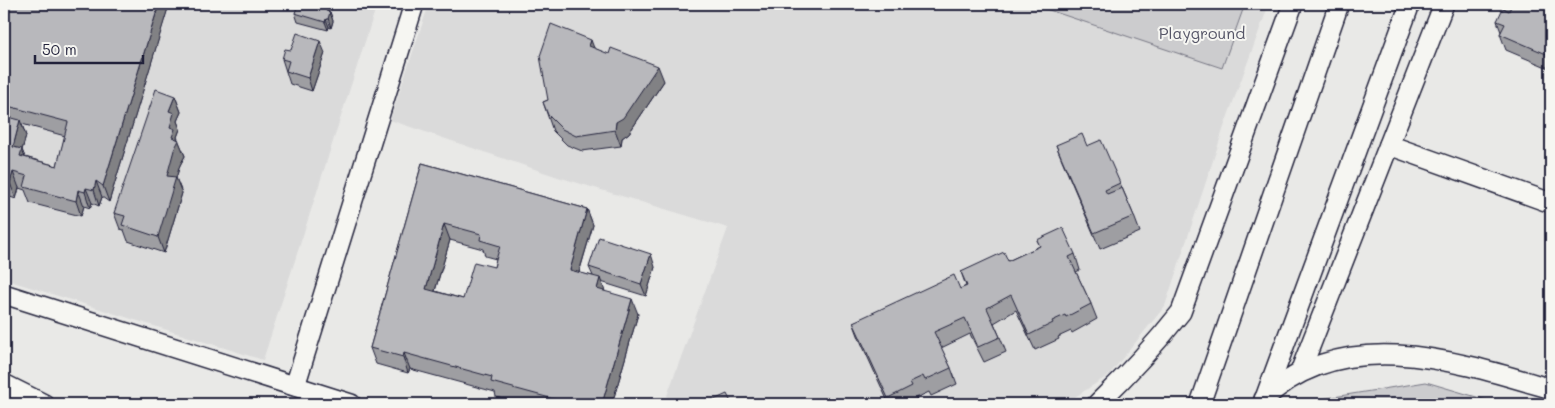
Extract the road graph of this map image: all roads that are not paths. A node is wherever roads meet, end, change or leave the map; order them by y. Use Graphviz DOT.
graph roads {
  1 [pos="414,4"];
  2 [pos="1293,4"];
  3 [pos="1339,4"];
  4 [pos="1444,4"];
  5 [pos="1408,6"];
  6 [pos="1389,145"];
  7 [pos="1551,203"];
  8 [pos="4,294"];
  9 [pos="1300,372"];
  10 [pos="4,384"];
  11 [pos="295,386"];
  12 [pos="1551,389"];
  13 [pos="1262,401"];
  14 [pos="343,403"];
  15 [pos="44,404"];
  16 [pos="1096,404"];
  17 [pos="1200,404"];
  1 -- 11 [label="street"];
  2 -- 16 [label="street"];
  3 -- 17 [label="street"];
  4 -- 6 [label="street"];
  5 -- 13 [label="street"];
  6 -- 7 [label="street"];
  6 -- 9 [label="street"];
  8 -- 11 [label="street"];
  9 -- 12 [label="street"];
  9 -- 13 [label="street"];
  10 -- 15 [label="street"];
  11 -- 14 [label="street"];
}
